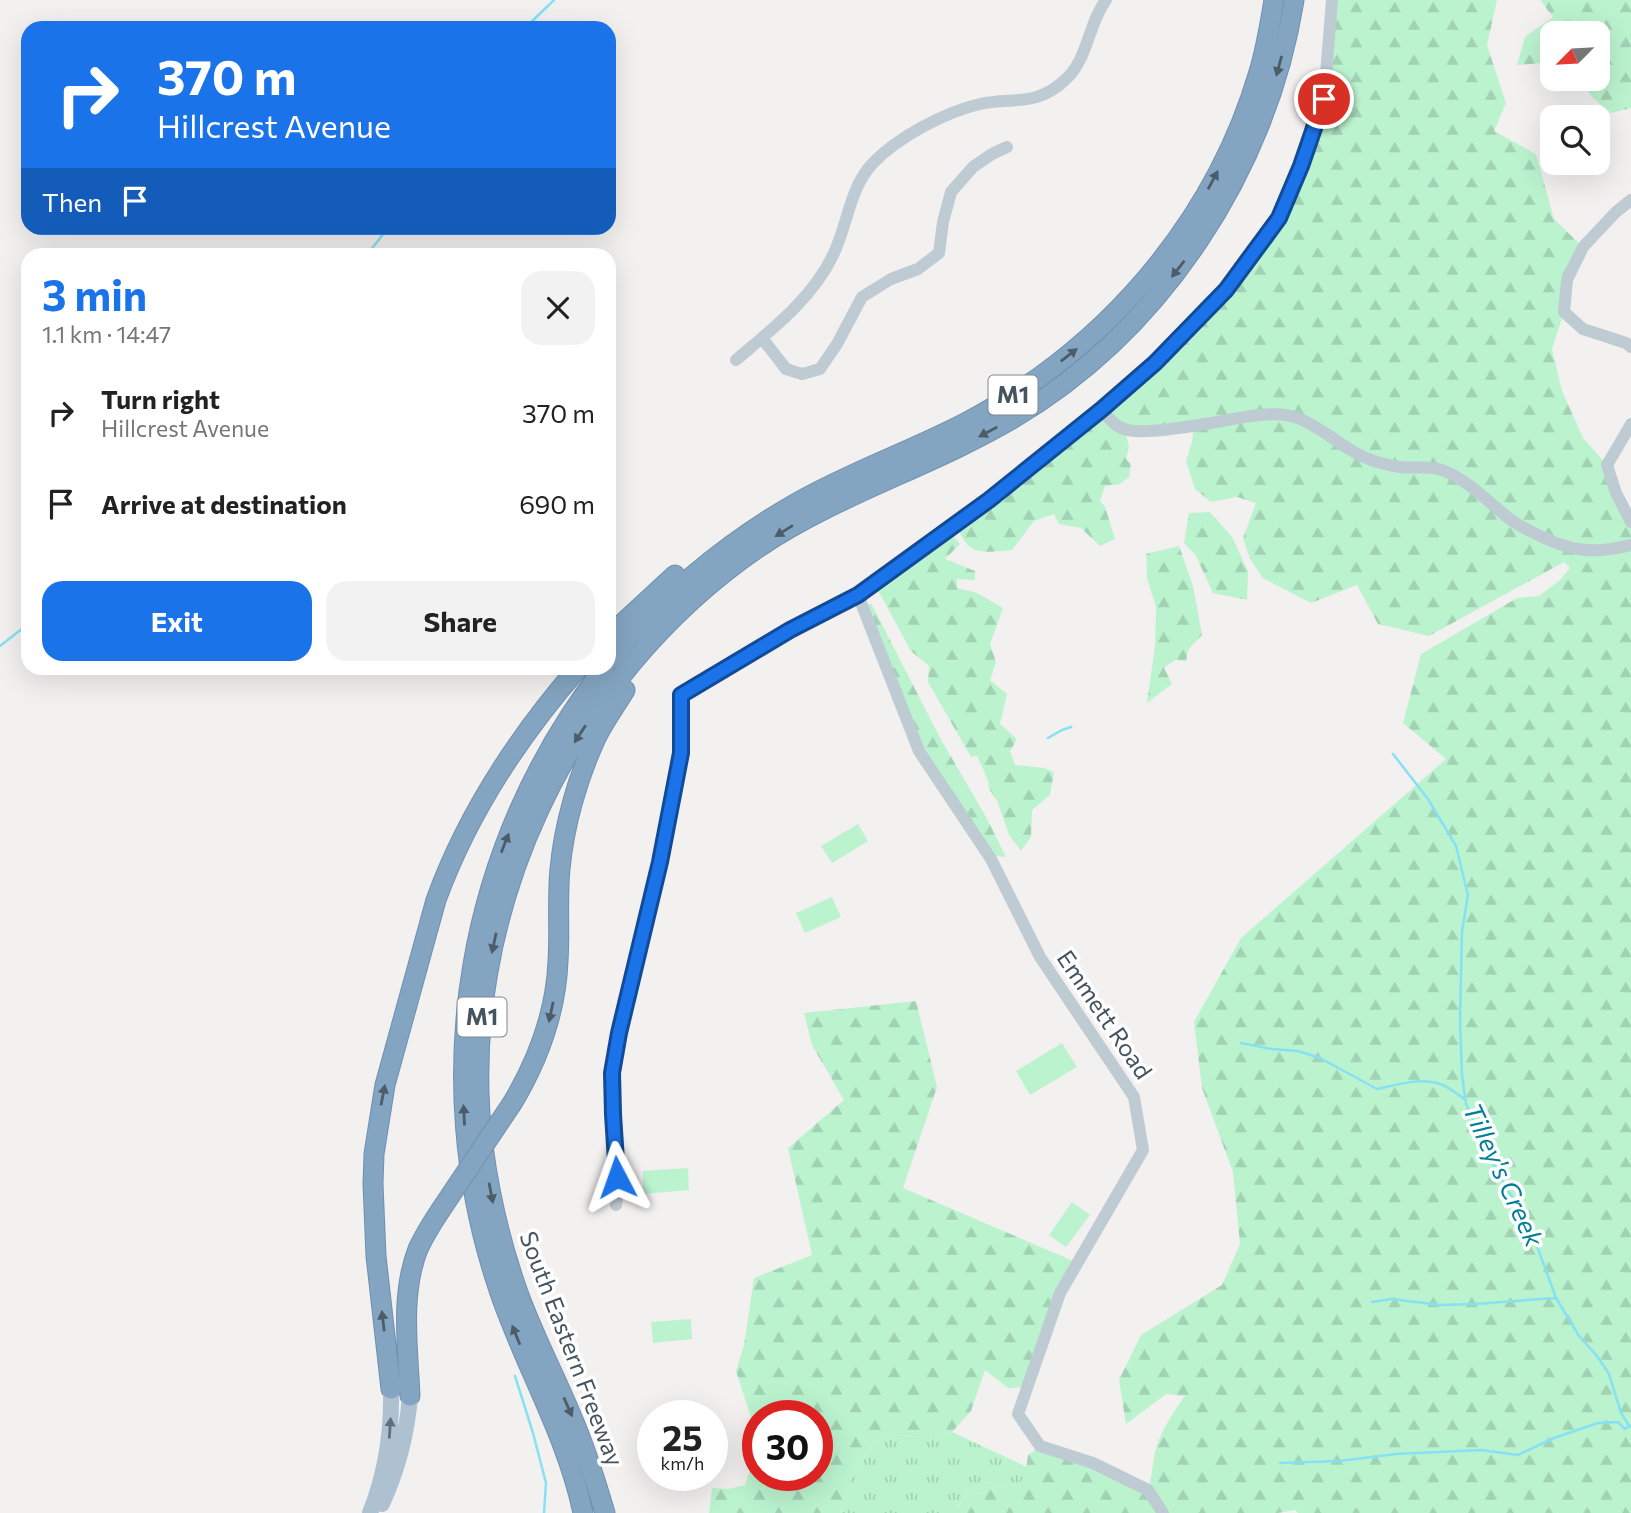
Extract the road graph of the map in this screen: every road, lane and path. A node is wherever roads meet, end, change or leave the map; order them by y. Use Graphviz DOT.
graph roads {
  1 [pos="1106,0"];
  2 [pos="1274,0"];
  3 [pos="1294,0"];
  4 [pos="1332,0"];
  5 [pos="1007,148"];
  6 [pos="1631,200"];
  7 [pos="762,338"];
  8 [pos="1631,347"];
  9 [pos="736,360"];
  10 [pos="1101,410"];
  11 [pos="963,424"];
  12 [pos="1631,424"];
  13 [pos="1631,522"];
  14 [pos="1631,545"];
  15 [pos="723,574"];
  16 [pos="858,595"];
  17 [pos="616,630"];
  18 [pos="616,654"];
  19 [pos="572,675"];
  20 [pos="599,675"];
  21 [pos="616,1205"];
  22 [pos="401,1392"];
  23 [pos="370,1513"];
  24 [pos="378,1513"];
  25 [pos="583,1513"];
  26 [pos="604,1513"];
  27 [pos="1163,1513"];
  1 -- 7 [label="street"];
  11 -- 2 [label="highway, M1, one-way"];
  3 -- 15 [label="highway, South Eastern Freeway / M1, one-way"];
  4 -- 10 [label="street"];
  5 -- 7 [label="street"];
  6 -- 8 [label="street"];
  7 -- 9 [label="street"];
  10 -- 14 [label="street"];
  10 -- 16 [label="street"];
  11 -- 17 [label="highway"];
  11 -- 18 [label="highway, M1"];
  12 -- 13 [label="street"];
  15 -- 22 [label="highway, M1, one-way, bridge"];
  15 -- 26 [label="highway, South Eastern Freeway / M1, one-way"];
  16 -- 21 [label="street"];
  16 -- 27 [label="street, Emmett Road"];
  22 -- 19 [label="highway, one-way"];
  25 -- 20 [label="highway, South Eastern Freeway / M1, one-way"];
  23 -- 22 [label="main road, one-way"];
  22 -- 24 [label="main road"];
}
